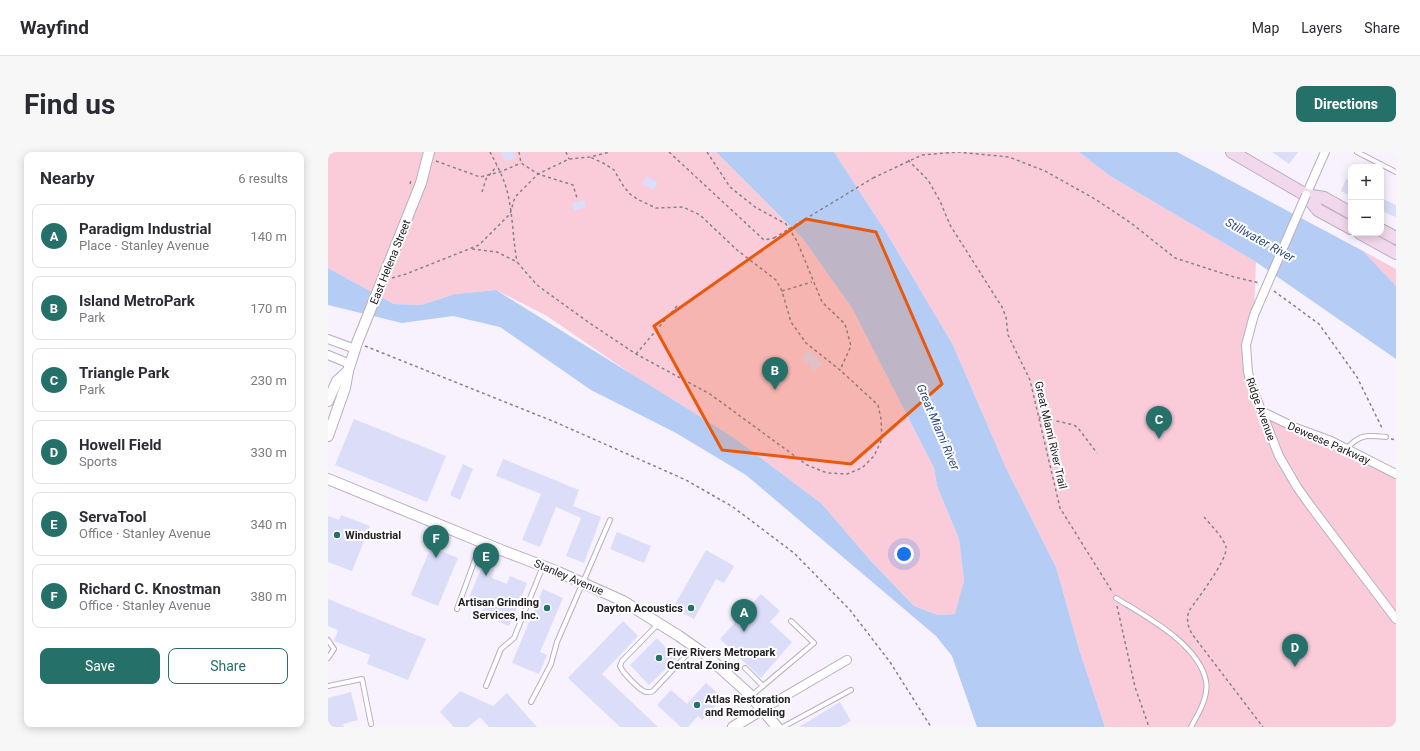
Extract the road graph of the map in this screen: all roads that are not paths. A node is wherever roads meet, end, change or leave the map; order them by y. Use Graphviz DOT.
graph roads {
  1 [pos="1232,152"];
  2 [pos="1325,152"];
  3 [pos="1357,152"];
  4 [pos="428,155"];
  5 [pos="1396,172"];
  6 [pos="1306,195"];
  7 [pos="1348,211"];
  8 [pos="1348,226"];
  9 [pos="1384,232"];
  10 [pos="1365,236"];
  11 [pos="1396,238"];
  12 [pos="1396,253"];
  13 [pos="328,339"];
  14 [pos="358,344"];
  15 [pos="328,355"];
  16 [pos="349,368"];
  17 [pos="328,401"];
  18 [pos="1261,411"];
  19 [pos="328,436"];
  20 [pos="1386,437"];
  21 [pos="1346,449"];
  22 [pos="1396,474"];
  23 [pos="328,479"];
  24 [pos="610,520"];
  25 [pos="481,542"];
  26 [pos="543,566"];
  27 [pos="583,582"];
  28 [pos="1116,598"];
  29 [pos="457,609"];
  30 [pos="1396,619"];
  31 [pos="791,621"];
  32 [pos="660,623"];
  33 [pos="328,640"];
  34 [pos="694,646"];
  35 [pos="328,658"];
  36 [pos="847,660"];
  37 [pos="745,668"];
  38 [pos="328,686"];
  39 [pos="486,686"];
  40 [pos="763,686"];
  41 [pos="851,690"];
  42 [pos="751,696"];
  43 [pos="531,702"];
  44 [pos="763,709"];
  45 [pos="371,724"];
  46 [pos="733,727"];
  47 [pos="777,727"];
  48 [pos="783,727"];
  49 [pos="1191,727"];
  1 -- 6 [label="main road"];
  2 -- 6 [label="street, Ridge Avenue"];
  3 -- 5 [label="lane"];
  4 -- 14 [label="street, East Helena Street"];
  6 -- 7 [label="main road"];
  6 -- 8 [label="main road"];
  6 -- 18 [label="street, Ridge Avenue, bridge"];
  9 -- 11 [label="main road"];
  10 -- 12 [label="main road"];
  13 -- 14 [label="street"];
  14 -- 16 [label="street, East Helena Street"];
  15 -- 16 [label="street"];
  16 -- 17 [label="street, East Helena Street"];
  16 -- 19 [label="street, East Helena Street"];
  18 -- 21 [label="street, Deweese Parkway"];
  18 -- 30 [label="street, Ridge Avenue"];
  20 -- 21 [label="lane"];
  21 -- 22 [label="street, Deweese Parkway"];
  23 -- 25 [label="street, Stanley Avenue"];
  24 -- 27 [label="lane"];
  25 -- 26 [label="street, Stanley Avenue"];
  25 -- 29 [label="lane"];
  26 -- 27 [label="street, Stanley Avenue"];
  26 -- 39 [label="lane"];
  27 -- 32 [label="street, Stanley Avenue"];
  27 -- 43 [label="lane"];
  28 -- 49 [label="lane"];
  31 -- 40 [label="lane"];
  32 -- 34 [label="street, Stanley Avenue"];
  32 -- 34 [label="lane"];
  33 -- 35 [label="lane"];
  34 -- 42 [label="street, Stanley Avenue"];
  36 -- 44 [label="street"];
  37 -- 40 [label="lane"];
  38 -- 45 [label="lane"];
  40 -- 42 [label="lane"];
  41 -- 48 [label="lane"];
  42 -- 44 [label="street, Stanley Avenue"];
  44 -- 46 [label="street"];
  44 -- 47 [label="street, Stanley Avenue"];
}
